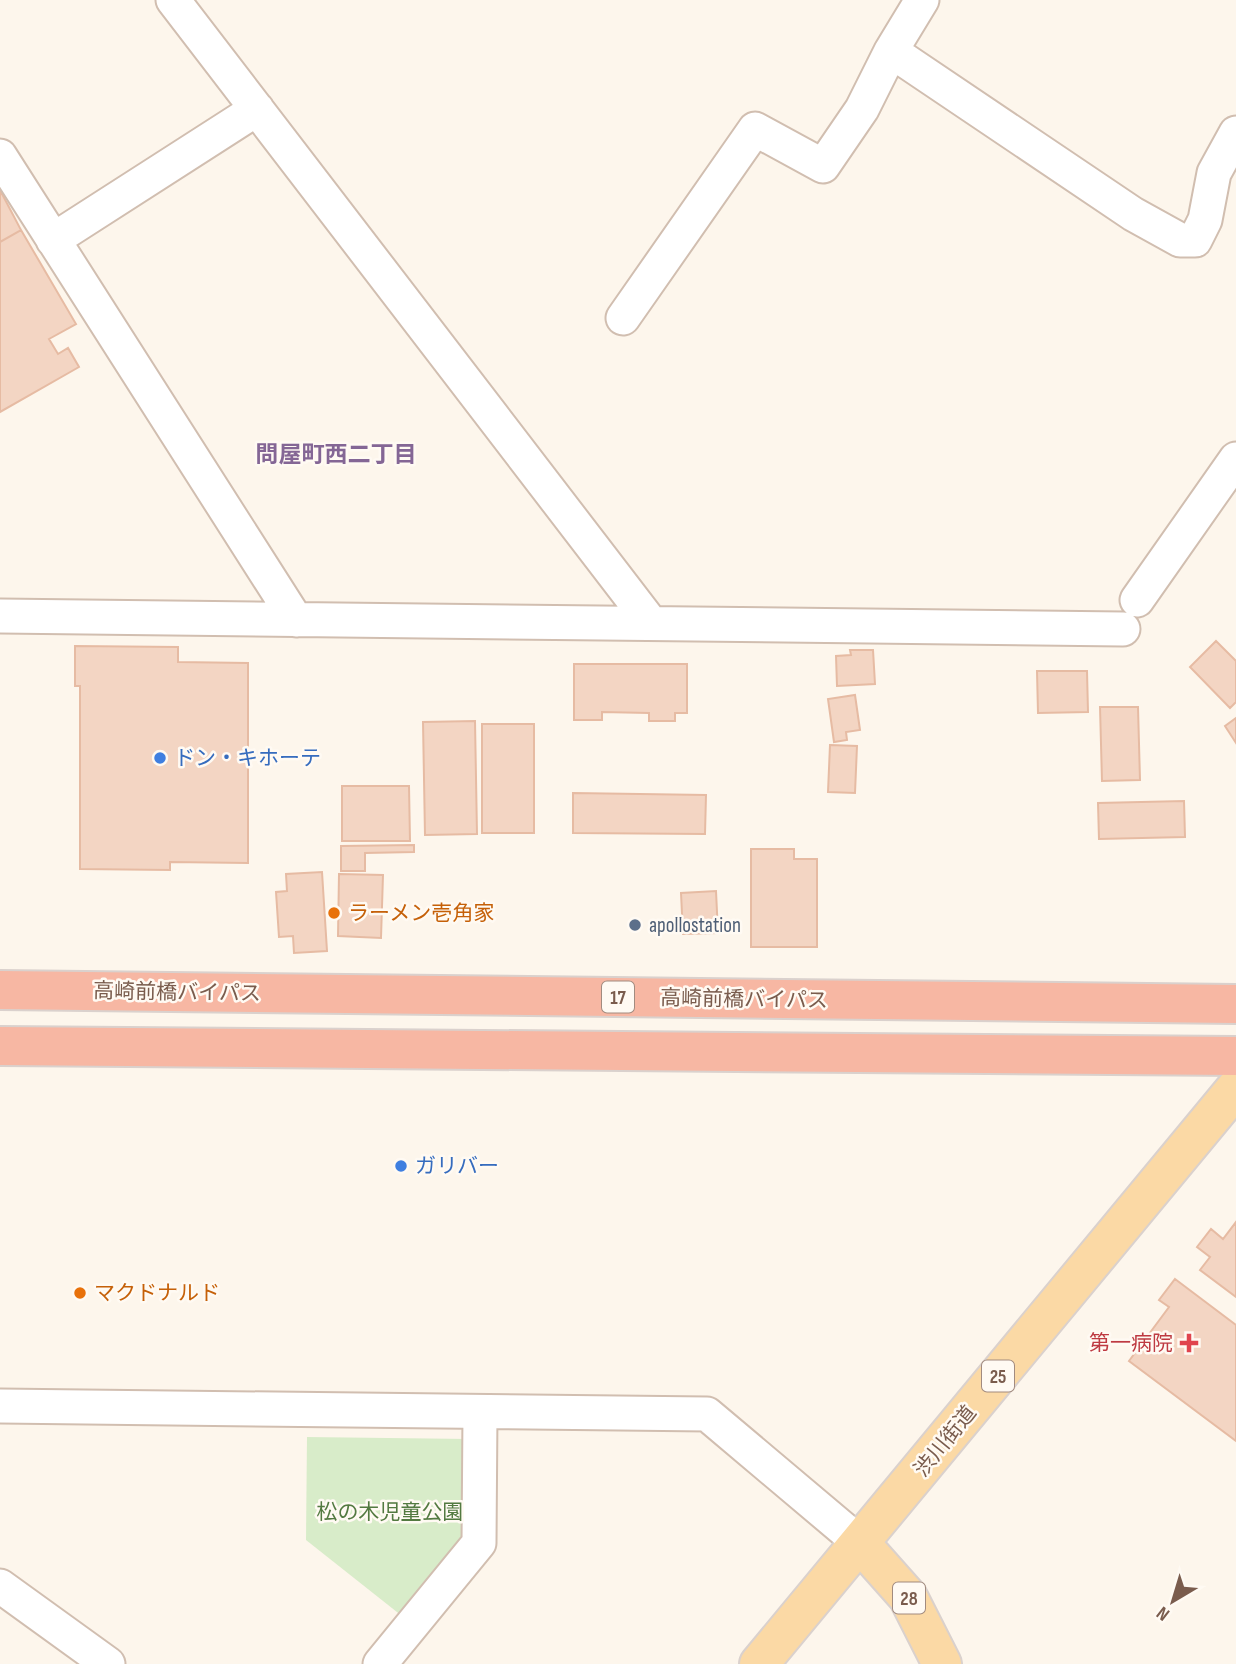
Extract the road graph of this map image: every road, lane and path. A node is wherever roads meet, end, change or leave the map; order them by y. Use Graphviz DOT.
graph roads {
  1 [pos="173,0"];
  2 [pos="922,0"];
  3 [pos="891,51"];
  4 [pos="257,109"];
  5 [pos="1236,134"];
  6 [pos="0,156"];
  7 [pos="53,240"];
  8 [pos="623,318"];
  9 [pos="1236,459"];
  10 [pos="0,616"];
  11 [pos="296,620"];
  12 [pos="651,623"];
  13 [pos="0,990"];
  14 [pos="1236,1004"];
  15 [pos="0,1046"];
  16 [pos="1236,1056"];
  17 [pos="1236,1088"];
  18 [pos="0,1406"];
  19 [pos="480,1413"];
  20 [pos="860,1544"];
  21 [pos="0,1586"];
  22 [pos="108,1664"];
  23 [pos="380,1664"];
  24 [pos="759,1664"];
  25 [pos="942,1664"];
  1 -- 4 [label="street"];
  2 -- 3 [label="street"];
  3 -- 5 [label="street"];
  3 -- 8 [label="street"];
  4 -- 7 [label="street"];
  4 -- 12 [label="street"];
  6 -- 7 [label="street"];
  7 -- 11 [label="street"];
  9 -- 12 [label="street"];
  10 -- 11 [label="street"];
  11 -- 12 [label="street"];
  13 -- 14 [label="highway, 高崎前橋バイパス / 17"];
  15 -- 16 [label="highway"];
  17 -- 20 [label="main road, 渋川街道 / 25"];
  18 -- 19 [label="street"];
  19 -- 20 [label="street"];
  19 -- 23 [label="street"];
  20 -- 24 [label="main road, 渋川街道 / 25"];
  20 -- 25 [label="main road, 28"];
  21 -- 22 [label="street"];
}
